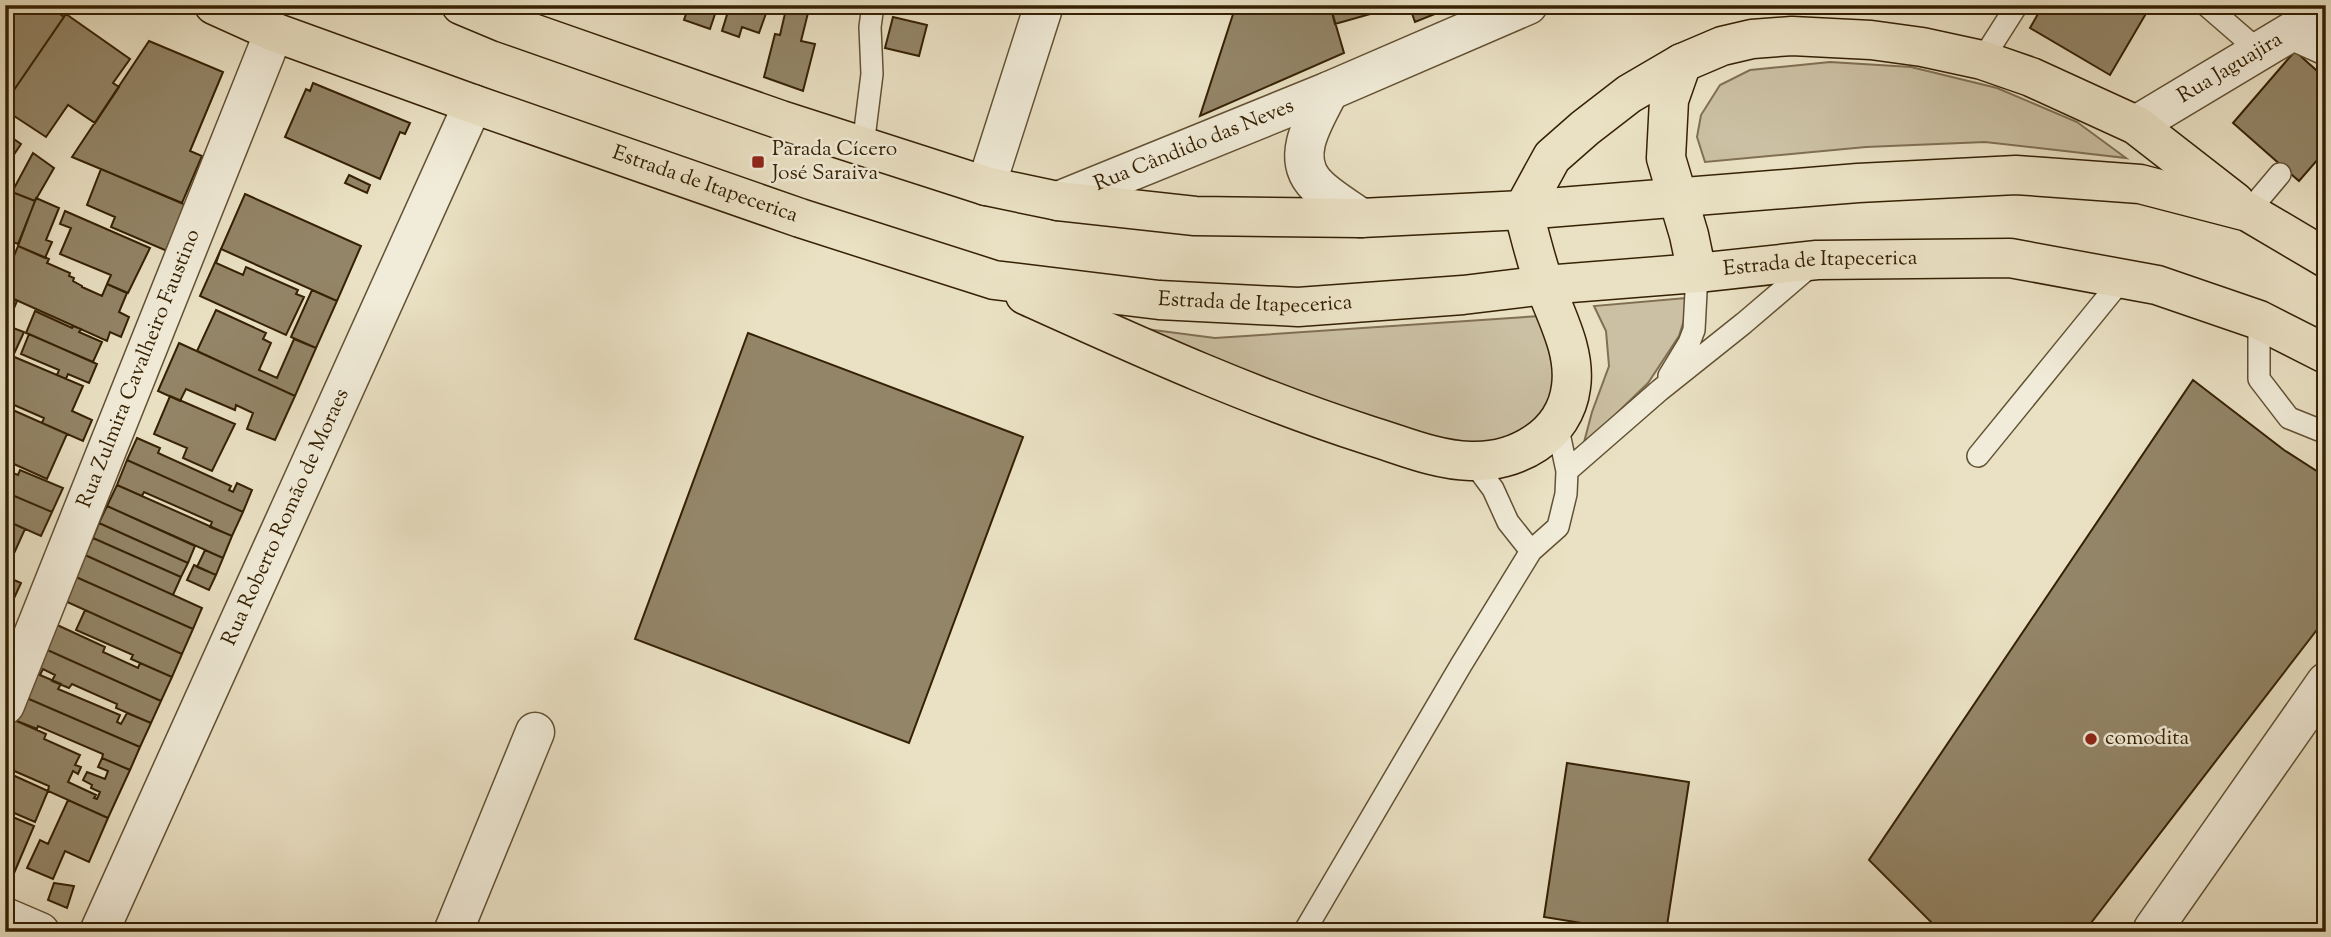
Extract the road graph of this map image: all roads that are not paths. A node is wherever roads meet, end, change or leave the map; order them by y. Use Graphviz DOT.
graph roads {
  1 [pos="214,5"];
  2 [pos="461,5"];
  3 [pos="873,5"];
  4 [pos="1044,5"];
  5 [pos="1528,5"];
  6 [pos="2017,5"];
  7 [pos="2206,5"];
  8 [pos="2326,11"];
  9 [pos="274,32"];
  10 [pos="2272,43"];
  11 [pos="2326,55"];
  12 [pos="1982,60"];
  13 [pos="1682,63"];
  14 [pos="1329,91"];
  15 [pos="473,104"];
  16 [pos="2136,125"];
  17 [pos="863,146"];
  18 [pos="2280,174"];
  19 [pos="986,186"];
  20 [pos="1677,197"];
  21 [pos="1058,201"];
  22 [pos="1523,210"];
  23 [pos="2248,212"];
  24 [pos="1361,218"];
  25 [pos="2326,258"];
  26 [pos="1817,260"];
  27 [pos="1697,273"];
  28 [pos="2123,278"];
  29 [pos="994,280"];
  30 [pos="1545,285"];
  31 [pos="2259,320"];
  32 [pos="2326,355"];
  33 [pos="1660,390"];
  34 [pos="1557,424"];
  35 [pos="2326,430"];
  36 [pos="1978,456"];
  37 [pos="1473,462"];
  38 [pos="1567,471"];
  39 [pos="1531,551"];
  40 [pos="2326,681"];
  41 [pos="5,705"];
  42 [pos="535,732"];
  43 [pos="5,917"];
  44 [pos="2153,929"];
  45 [pos="40,932"];
  46 [pos="99,932"];
  47 [pos="453,932"];
  48 [pos="1304,932"];
  1 -- 9 [label="main road, Estrada de Itapecerica"];
  2 -- 17 [label="main road"];
  3 -- 17 [label="lane"];
  4 -- 19 [label="street"];
  5 -- 14 [label="street, Rua Cândido das Neves"];
  6 -- 12 [label="lane"];
  7 -- 10 [label="lane"];
  8 -- 10 [label="street, Rua Jaguajira"];
  9 -- 15 [label="main road, Estrada de Itapecerica"];
  9 -- 41 [label="street, Rua Zulmira Cavalheiro Faustino"];
  10 -- 11 [label="lane"];
  10 -- 16 [label="street, Rua Jaguajira"];
  12 -- 13 [label="main road"];
  12 -- 16 [label="main road"];
  13 -- 20 [label="main road"];
  13 -- 22 [label="main road"];
  14 -- 21 [label="street, Rua Cândido das Neves"];
  14 -- 24 [label="street, Rua Cândido das Neves"];
  15 -- 29 [label="main road, Estrada de Itapecerica"];
  15 -- 46 [label="street, Rua Roberto Romão de Moraes"];
  16 -- 23 [label="main road"];
  17 -- 19 [label="main road"];
  18 -- 23 [label="lane"];
  19 -- 21 [label="main road"];
  20 -- 22 [label="main road"];
  20 -- 23 [label="main road"];
  20 -- 27 [label="main road"];
  21 -- 24 [label="main road"];
  22 -- 24 [label="main road"];
  22 -- 30 [label="main road"];
  23 -- 25 [label="main road"];
  26 -- 27 [label="main road, Estrada de Itapecerica"];
  26 -- 28 [label="main road, Estrada de Itapecerica"];
  26 -- 33 [label="lane"];
  27 -- 30 [label="main road, Estrada de Itapecerica"];
  27 -- 33 [label="lane"];
  28 -- 31 [label="main road, Estrada de Itapecerica"];
  28 -- 36 [label="lane"];
  29 -- 30 [label="main road, Estrada de Itapecerica"];
  29 -- 37 [label="main road"];
  30 -- 34 [label="main road"];
  31 -- 32 [label="main road, Estrada de Itapecerica"];
  31 -- 35 [label="lane"];
  33 -- 38 [label="lane"];
  34 -- 37 [label="main road"];
  34 -- 38 [label="lane"];
  37 -- 39 [label="lane"];
  38 -- 39 [label="lane"];
  39 -- 48 [label="lane"];
  40 -- 44 [label="street"];
  42 -- 47 [label="street"];
  43 -- 45 [label="street"];
}
